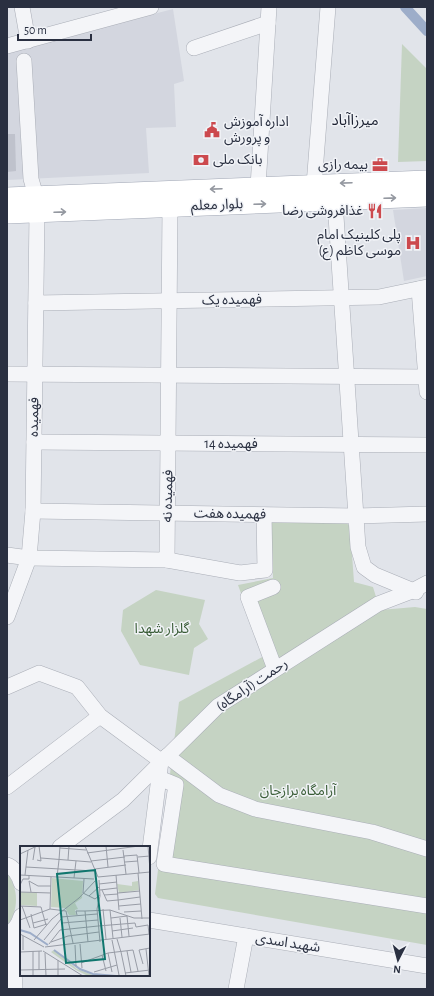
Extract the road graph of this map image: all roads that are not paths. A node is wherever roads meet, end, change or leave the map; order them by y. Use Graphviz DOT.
graph roads {
  1 [pos="22,7"];
  2 [pos="151,7"];
  3 [pos="269,7"];
  4 [pos="328,7"];
  5 [pos="268,24"];
  6 [pos="28,41"];
  7 [pos="7,46"];
  8 [pos="194,48"];
  9 [pos="24,61"];
  10 [pos="427,180"];
  11 [pos="314,185"];
  12 [pos="258,187"];
  13 [pos="427,197"];
  14 [pos="7,198"];
  15 [pos="335,201"];
  16 [pos="36,204"];
  17 [pos="170,207"];
  18 [pos="7,214"];
  19 [pos="423,288"];
  20 [pos="341,295"];
  21 [pos="170,297"];
  22 [pos="36,303"];
  23 [pos="7,374"];
  24 [pos="35,374"];
  25 [pos="169,375"];
  26 [pos="346,376"];
  27 [pos="427,382"];
  28 [pos="34,442"];
  29 [pos="168,443"];
  30 [pos="351,444"];
  31 [pos="427,445"];
  32 [pos="33,511"];
  33 [pos="168,513"];
  34 [pos="427,514"];
  35 [pos="264,515"];
  36 [pos="356,516"];
  37 [pos="7,555"];
  38 [pos="29,558"];
  39 [pos="167,560"];
  40 [pos="427,583"];
  41 [pos="273,587"];
  42 [pos="412,591"];
  43 [pos="427,594"];
  44 [pos="7,617"];
  45 [pos="275,669"];
  46 [pos="7,687"];
  47 [pos="100,716"];
  48 [pos="164,758"];
  49 [pos="159,778"];
  50 [pos="7,787"];
  51 [pos="61,846"];
  52 [pos="150,849"];
  53 [pos="427,849"];
  54 [pos="427,906"];
  55 [pos="150,920"];
  56 [pos="20,921"];
  57 [pos="9,933"];
  58 [pos="246,936"];
  59 [pos="427,966"];
  60 [pos="15,989"];
  61 [pos="236,989"];
  1 -- 6 [label="street"];
  2 -- 6 [label="street"];
  3 -- 5 [label="street"];
  4 -- 11 [label="street"];
  5 -- 8 [label="street"];
  5 -- 12 [label="street"];
  6 -- 7 [label="street"];
  9 -- 16 [label="street, فهمیده"];
  10 -- 11 [label="main road, بلوار معلم, one-way"];
  11 -- 12 [label="main road, بلوار معلم"];
  12 -- 16 [label="main road, بلوار معلم, one-way"];
  15 -- 13 [label="main road, بلوار معلم, one-way"];
  14 -- 16 [label="main road, بلوار معلم"];
  17 -- 15 [label="main road, بلوار معلم, one-way"];
  15 -- 20 [label="street"];
  16 -- 17 [label="main road, بلوار معلم, one-way"];
  16 -- 18 [label="main road, بلوار معلم"];
  16 -- 22 [label="street, فهمیده"];
  17 -- 21 [label="street, فهمیده نه"];
  19 -- 20 [label="street, فهمیده یک"];
  19 -- 27 [label="street"];
  20 -- 21 [label="street, فهمیده یک"];
  20 -- 26 [label="street"];
  21 -- 22 [label="street, فهمیده یک"];
  21 -- 25 [label="street, فهمیده نه"];
  22 -- 24 [label="street, فهمیده"];
  23 -- 24 [label="street"];
  24 -- 25 [label="street"];
  24 -- 28 [label="street, فهمیده"];
  25 -- 26 [label="street"];
  25 -- 29 [label="street, فهمیده نه"];
  26 -- 27 [label="street"];
  26 -- 30 [label="street"];
  28 -- 29 [label="street, فهمیده 14"];
  28 -- 32 [label="street, فهمیده"];
  29 -- 30 [label="street, فهمیده 14"];
  29 -- 33 [label="street, فهمیده نه"];
  30 -- 31 [label="street, فهمیده 14"];
  30 -- 36 [label="street"];
  32 -- 33 [label="street, فهمیده هفت"];
  32 -- 38 [label="street, فهمیده"];
  33 -- 35 [label="street, فهمیده هفت"];
  33 -- 39 [label="street, فهمیده نه"];
  34 -- 36 [label="street, فهمیده هفت"];
  35 -- 36 [label="street, فهمیده هفت"];
  35 -- 39 [label="street"];
  36 -- 42 [label="street"];
  37 -- 38 [label="street"];
  38 -- 39 [label="street"];
  38 -- 44 [label="street, فهمیده"];
  40 -- 42 [label="street, رحمت (آرامگاه)"];
  41 -- 45 [label="street"];
  42 -- 43 [label="street"];
  42 -- 45 [label="street, رحمت (آرامگاه)"];
  45 -- 48 [label="street, رحمت (آرامگاه)"];
  46 -- 47 [label="street"];
  47 -- 48 [label="street"];
  47 -- 50 [label="street"];
  48 -- 49 [label="street"];
  48 -- 51 [label="street, رحمت (آرامگاه)"];
  48 -- 53 [label="street"];
  49 -- 52 [label="street"];
  49 -- 54 [label="street"];
  55 -- 58 [label="street, شهید اسدی"];
  56 -- 57 [label="street"];
  57 -- 60 [label="street"];
  58 -- 59 [label="street, شهید اسدی"];
  58 -- 61 [label="street"];
}
